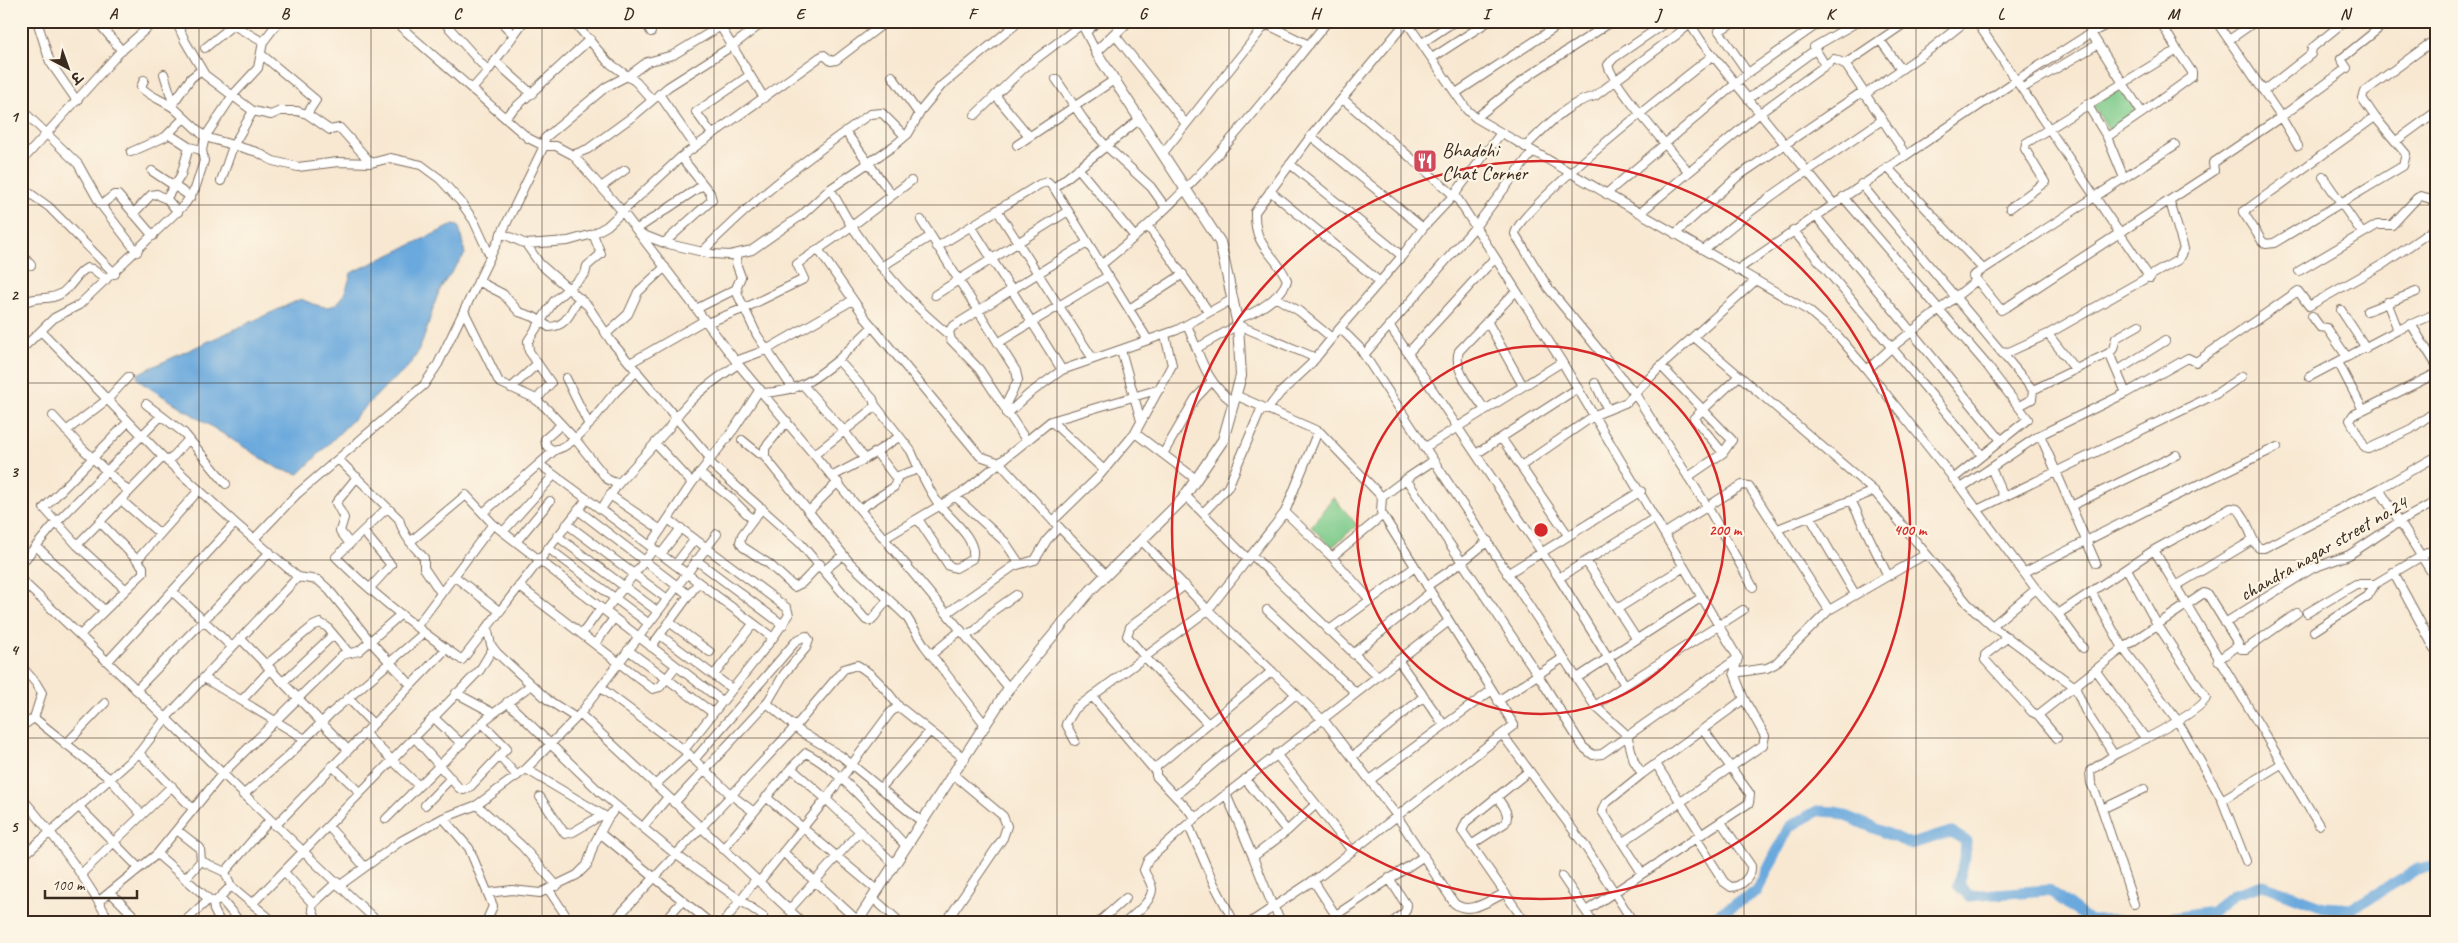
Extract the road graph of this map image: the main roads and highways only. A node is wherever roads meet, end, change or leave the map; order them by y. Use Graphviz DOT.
graph roads {
  1 [pos="1128,21"];
  2 [pos="858,921"];
  1 -- 2 [label="main road"];
}
